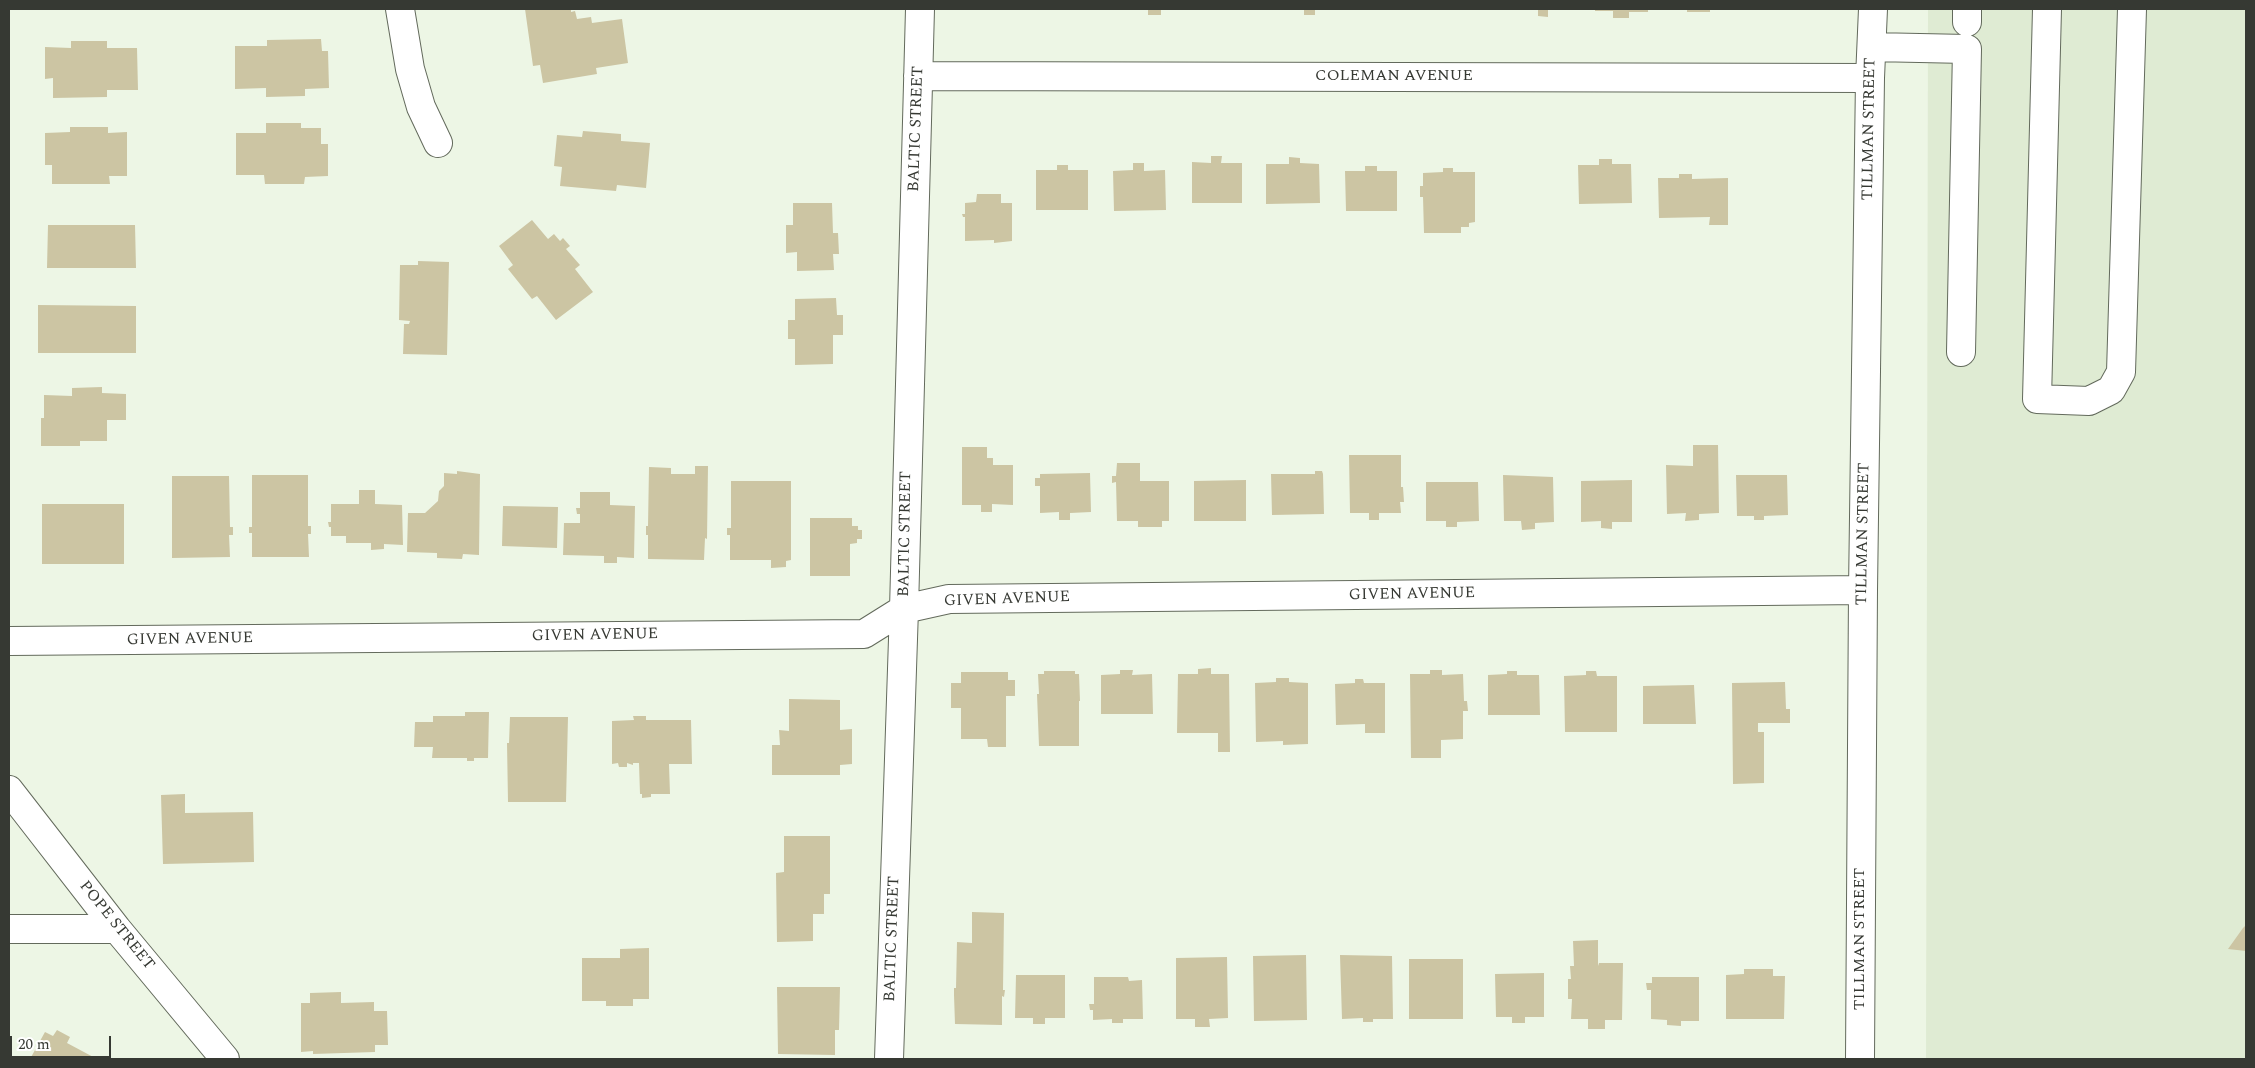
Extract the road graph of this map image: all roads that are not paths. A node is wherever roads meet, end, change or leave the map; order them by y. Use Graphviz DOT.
graph roads {
  1 [pos="400,9"];
  2 [pos="920,9"];
  3 [pos="1873,9"];
  4 [pos="2048,9"];
  5 [pos="2132,9"];
  6 [pos="1872,47"];
  7 [pos="918,76"];
  8 [pos="1870,78"];
  9 [pos="438,143"];
  10 [pos="1961,352"];
  11 [pos="1863,590"];
  12 [pos="904,609"];
  13 [pos="9,641"];
  14 [pos="9,790"];
  15 [pos="9,929"];
  16 [pos="116,929"];
  17 [pos="225,1059"];
  18 [pos="889,1059"];
  19 [pos="1860,1059"];
  1 -- 9 [label="street"];
  2 -- 7 [label="street, BALTIC STREET"];
  3 -- 6 [label="street, TILLMAN STREET"];
  4 -- 5 [label="street"];
  6 -- 8 [label="street, TILLMAN STREET"];
  6 -- 10 [label="street"];
  7 -- 8 [label="street, COLEMAN AVENUE"];
  7 -- 12 [label="street, BALTIC STREET"];
  8 -- 11 [label="street, TILLMAN STREET"];
  11 -- 12 [label="street, GIVEN AVENUE"];
  11 -- 19 [label="street, TILLMAN STREET"];
  12 -- 13 [label="street, GIVEN AVENUE"];
  12 -- 18 [label="street, BALTIC STREET"];
  14 -- 16 [label="street, POPE STREET"];
  15 -- 16 [label="street"];
  16 -- 17 [label="street, POPE STREET"];
}
